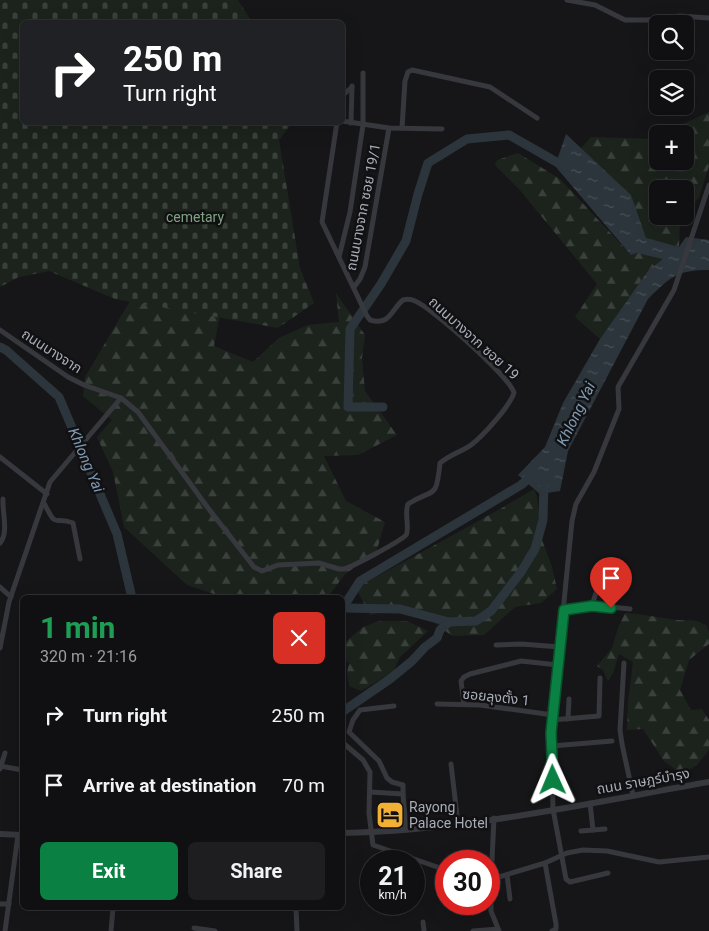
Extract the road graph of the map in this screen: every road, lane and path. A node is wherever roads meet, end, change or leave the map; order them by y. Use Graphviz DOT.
graph roads {
  1 [pos="567,0"];
  2 [pos="709,18"];
  3 [pos="363,73"];
  4 [pos="345,93"];
  5 [pos="537,118"];
  6 [pos="345,122"];
  7 [pos="351,123"];
  8 [pos="337,125"];
  9 [pos="363,125"];
  10 [pos="389,128"];
  11 [pos="402,128"];
  12 [pos="442,129"];
  13 [pos="709,185"];
  14 [pos="339,257"];
  15 [pos="354,287"];
  16 [pos="0,330"];
  17 [pos="121,398"];
  18 [pos="0,457"];
  19 [pos="47,494"];
  20 [pos="3,499"];
  21 [pos="44,503"];
  22 [pos="0,543"];
  23 [pos="80,560"];
  24 [pos="599,584"];
  25 [pos="0,587"];
  26 [pos="11,597"];
  27 [pos="592,606"];
  28 [pos="630,609"];
  29 [pos="564,610"];
  30 [pos="496,645"];
  31 [pos="560,647"];
  32 [pos="0,648"];
  33 [pos="624,663"];
  34 [pos="558,666"];
  35 [pos="600,678"];
  36 [pos="569,700"];
  37 [pos="437,704"];
  38 [pos="464,704"];
  39 [pos="394,706"];
  40 [pos="552,717"];
  41 [pos="568,719"];
  42 [pos="612,740"];
  43 [pos="345,744"];
  44 [pos="552,746"];
  45 [pos="5,753"];
  46 [pos="451,764"];
  47 [pos="0,768"];
  48 [pos="20,770"];
  49 [pos="709,782"];
  50 [pos="370,792"];
  51 [pos="403,794"];
  52 [pos="633,795"];
  53 [pos="590,803"];
  54 [pos="553,809"];
  55 [pos="494,818"];
  56 [pos="458,824"];
  57 [pos="605,829"];
  58 [pos="406,830"];
  59 [pos="592,830"];
  60 [pos="582,831"];
  61 [pos="372,832"];
  62 [pos="345,833"];
  63 [pos="0,834"];
  64 [pos="20,835"];
  65 [pos="492,850"];
  66 [pos="562,855"];
  67 [pos="709,857"];
  68 [pos="545,863"];
  69 [pos="435,866"];
  70 [pos="608,873"];
  71 [pos="507,875"];
  72 [pos="500,877"];
  73 [pos="510,899"];
  74 [pos="0,904"];
  75 [pos="9,904"];
  76 [pos="113,910"];
  77 [pos="296,910"];
  78 [pos="492,915"];
  79 [pos="423,922"];
  80 [pos="194,928"];
  81 [pos="498,930"];
  82 [pos="5,931"];
  83 [pos="111,931"];
  84 [pos="215,931"];
  85 [pos="297,931"];
  86 [pos="424,931"];
  87 [pos="473,931"];
  88 [pos="552,931"];
  1 -- 2 [label="street"];
  3 -- 9 [label="street"];
  4 -- 7 [label="street"];
  5 -- 11 [label="street"];
  6 -- 7 [label="street"];
  7 -- 9 [label="street"];
  8 -- 14 [label="street, ถนนบางจาก ซอย 19"];
  9 -- 10 [label="street"];
  9 -- 14 [label="street"];
  10 -- 11 [label="street"];
  10 -- 15 [label="street, ถนนบางจาก ซอย 19/1"];
  11 -- 12 [label="street"];
  13 -- 29 [label="street"];
  14 -- 15 [label="street, ถนนบางจาก ซอย 19"];
  15 -- 17 [label="street, ถนนบางจาก ซอย 19"];
  16 -- 17 [label="street, ถนนบางจาก"];
  17 -- 19 [label="street"];
  18 -- 19 [label="street"];
  19 -- 21 [label="street"];
  20 -- 22 [label="street"];
  21 -- 23 [label="street"];
  21 -- 26 [label="street"];
  24 -- 27 [label="street"];
  25 -- 26 [label="street"];
  26 -- 32 [label="street"];
  27 -- 28 [label="street"];
  27 -- 29 [label="street"];
  29 -- 31 [label="street"];
  30 -- 31 [label="street"];
  31 -- 34 [label="street"];
  33 -- 52 [label="street"];
  34 -- 38 [label="street"];
  34 -- 40 [label="street"];
  35 -- 41 [label="street, ซอยลุงตั้ง 1"];
  36 -- 41 [label="street"];
  37 -- 38 [label="street, ซอยลุงตั้ง 1"];
  38 -- 40 [label="street, ซอยลุงตั้ง 1"];
  39 -- 51 [label="street"];
  40 -- 41 [label="street, ซอยลุงตั้ง 1"];
  40 -- 44 [label="street"];
  42 -- 44 [label="street"];
  43 -- 50 [label="street"];
  44 -- 54 [label="street"];
  45 -- 47 [label="street"];
  46 -- 56 [label="street"];
  47 -- 48 [label="street"];
  49 -- 52 [label="street, ถนน ราษฎร์บำรุง"];
  50 -- 51 [label="street"];
  50 -- 61 [label="street"];
  51 -- 58 [label="street"];
  52 -- 53 [label="street, ถนน ราษฎร์บำรุง"];
  53 -- 54 [label="street, ถนน ราษฎร์บำรุง"];
  53 -- 59 [label="street"];
  54 -- 55 [label="street, ถนน ราษฎร์บำรุง"];
  54 -- 66 [label="street"];
  55 -- 56 [label="street, ถนน ราษฎร์บำรุง"];
  55 -- 65 [label="street"];
  56 -- 58 [label="street, ถนน ราษฎร์บำรุง"];
  57 -- 59 [label="street"];
  58 -- 61 [label="street, ถนน ราษฎร์บำรุง"];
  59 -- 60 [label="street"];
  61 -- 62 [label="street, ถนน ราษฎร์บำรุง"];
  61 -- 69 [label="street"];
  63 -- 64 [label="street"];
  64 -- 75 [label="street"];
  66 -- 67 [label="street"];
  66 -- 68 [label="street"];
  66 -- 70 [label="street"];
  68 -- 71 [label="street"];
  68 -- 88 [label="street"];
  71 -- 72 [label="street"];
  71 -- 73 [label="street"];
  74 -- 75 [label="street"];
  75 -- 82 [label="street"];
  76 -- 83 [label="street"];
  77 -- 85 [label="street"];
  78 -- 81 [label="street"];
  79 -- 86 [label="street"];
  80 -- 84 [label="street"];
  81 -- 87 [label="street"];
}
